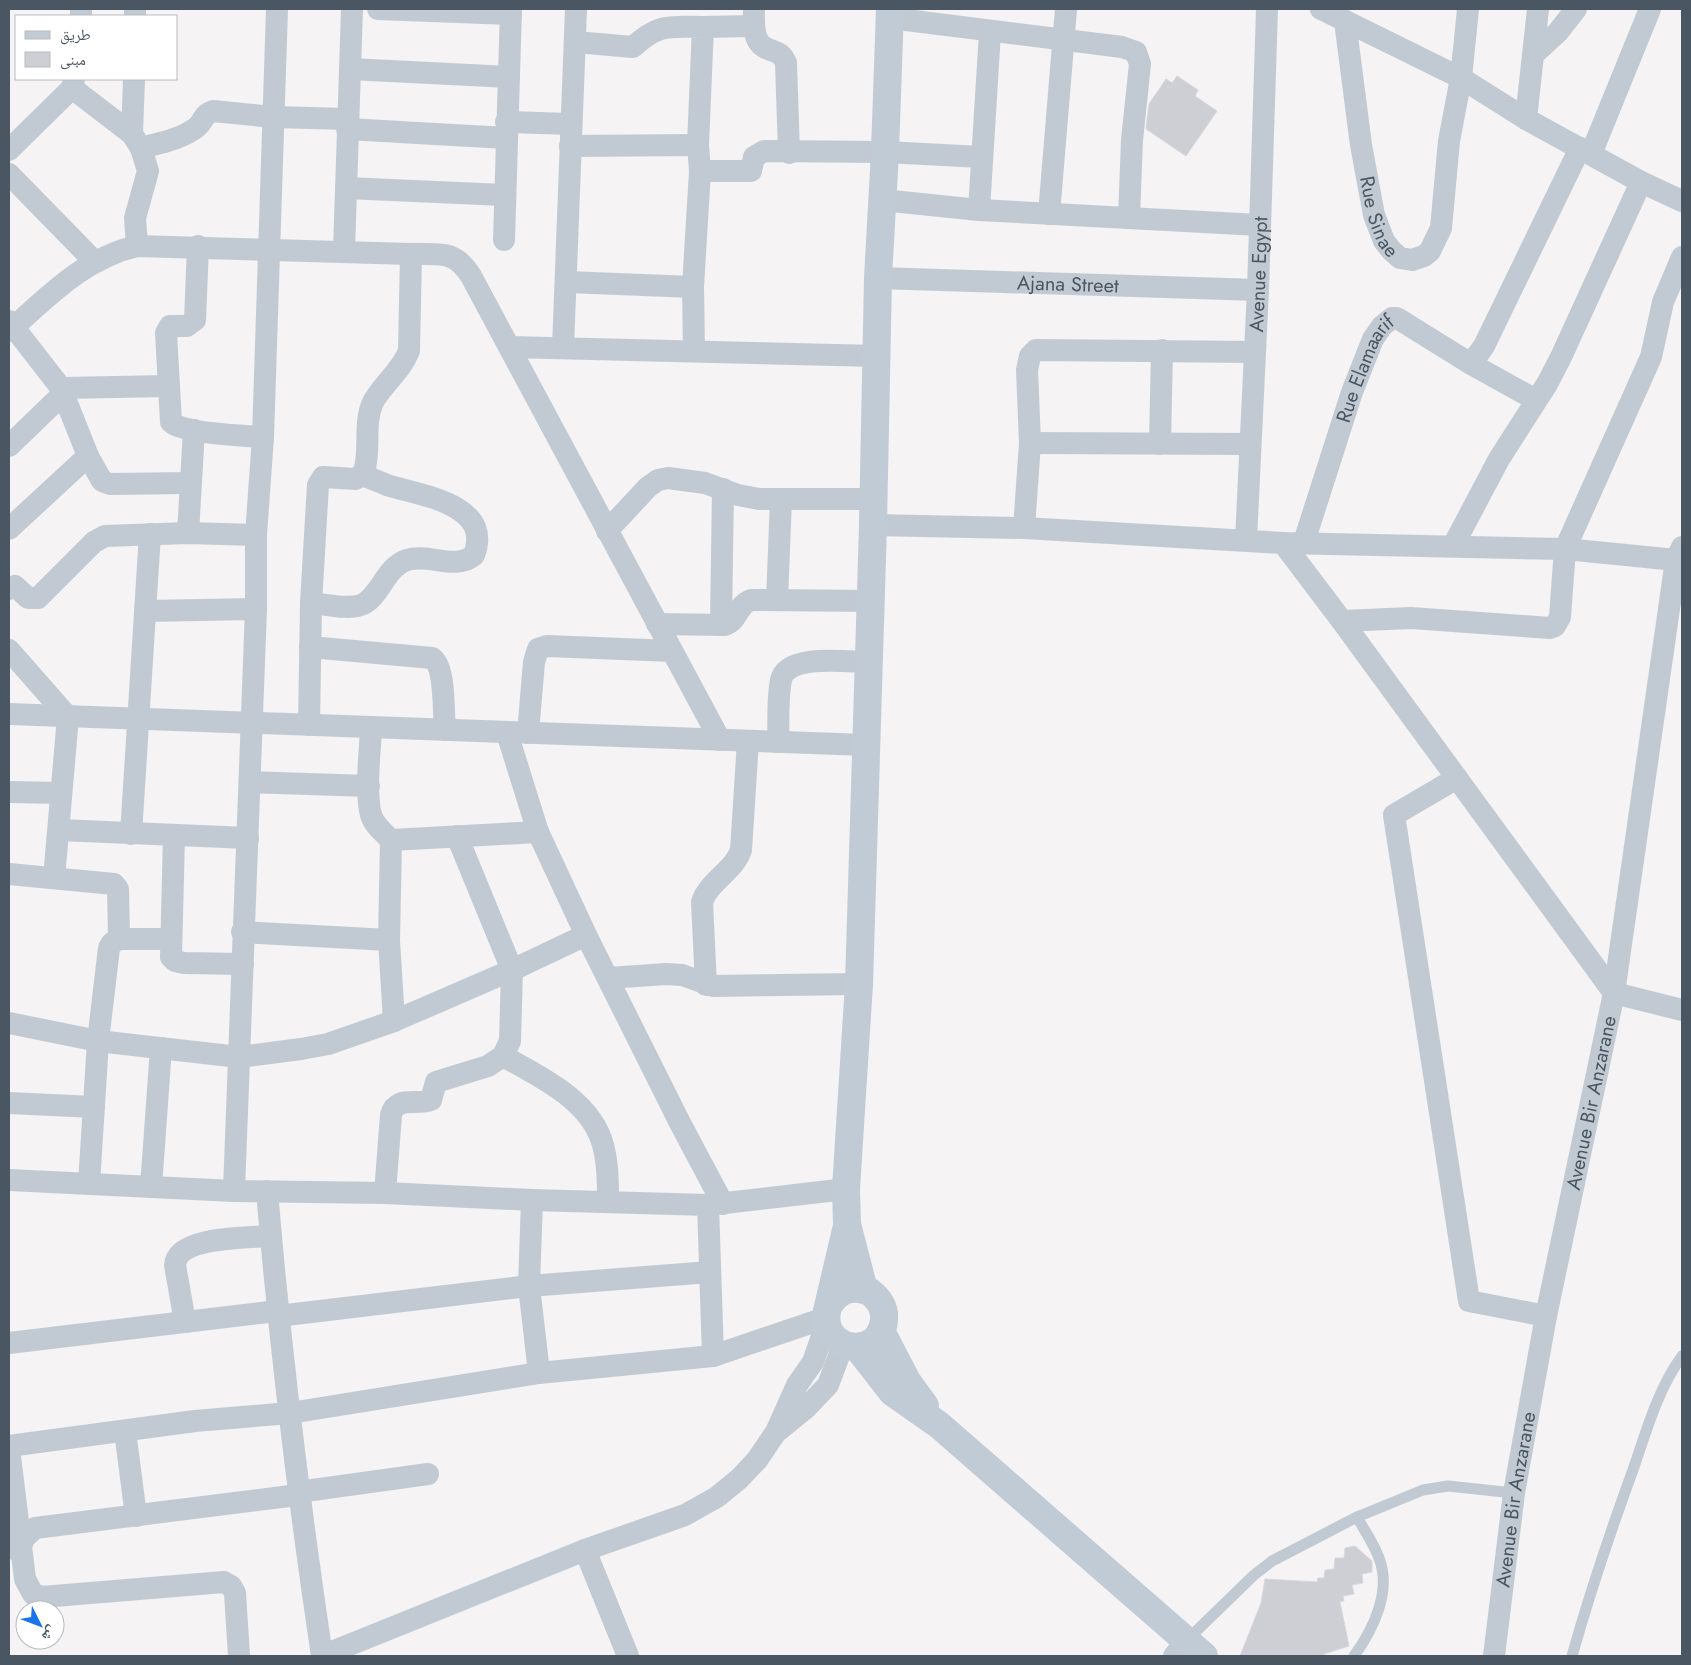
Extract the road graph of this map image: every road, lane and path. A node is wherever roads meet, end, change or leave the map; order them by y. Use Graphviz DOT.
graph roads {
  1 [pos="277,9"];
  2 [pos="352,9"];
  3 [pos="378,9"];
  4 [pos="576,9"];
  5 [pos="1066,9"];
  6 [pos="1267,9"];
  7 [pos="1321,9"];
  8 [pos="1468,9"];
  9 [pos="1538,9"];
  10 [pos="1576,9"];
  11 [pos="1650,9"];
  12 [pos="511,12"];
  13 [pos="890,14"];
  14 [pos="754,17"];
  15 [pos="679,18"];
  16 [pos="1344,22"];
  17 [pos="703,27"];
  18 [pos="990,32"];
  19 [pos="1062,40"];
  20 [pos="575,42"];
  21 [pos="1533,55"];
  22 [pos="350,69"];
  23 [pos="509,77"];
  24 [pos="1461,78"];
  25 [pos="134,80"];
  26 [pos="73,83"];
  27 [pos="273,117"];
  28 [pos="1526,119"];
  29 [pos="347,124"];
  30 [pos="506,130"];
  31 [pos="571,135"];
  32 [pos="137,141"];
  33 [pos="698,146"];
  34 [pos="9,150"];
  35 [pos="1585,151"];
  36 [pos="885,152"];
  37 [pos="790,153"];
  38 [pos="982,157"];
  39 [pos="700,171"];
  40 [pos="9,174"];
  41 [pos="1641,182"];
  42 [pos="346,188"];
  43 [pos="504,195"];
  44 [pos="882,200"];
  45 [pos="1682,201"];
  46 [pos="979,210"];
  47 [pos="1049,214"];
  48 [pos="1129,218"];
  49 [pos="1259,225"];
  50 [pos="504,240"];
  51 [pos="137,246"];
  52 [pos="198,246"];
  53 [pos="269,249"];
  54 [pos="344,251"];
  55 [pos="411,254"];
  56 [pos="1682,258"];
  57 [pos="94,261"];
  58 [pos="878,278"];
  59 [pos="567,282"];
  60 [pos="693,287"];
  61 [pos="1258,290"];
  62 [pos="10,326"];
  63 [pos="509,347"];
  64 [pos="563,348"];
  65 [pos="1162,350"];
  66 [pos="694,351"];
  67 [pos="1254,352"];
  68 [pos="876,356"];
  69 [pos="1471,364"];
  70 [pos="170,386"];
  71 [pos="62,391"];
  72 [pos="1536,400"];
  73 [pos="194,430"];
  74 [pos="262,437"];
  75 [pos="1030,443"];
  76 [pos="1160,444"];
  77 [pos="1248,444"];
  78 [pos="9,446"];
  79 [pos="88,456"];
  80 [pos="362,475"];
  81 [pos="190,483"];
  82 [pos="723,489"];
  83 [pos="781,499"];
  84 [pos="874,499"];
  85 [pos="873,525"];
  86 [pos="1024,528"];
  87 [pos="9,529"];
  88 [pos="607,531"];
  89 [pos="188,533"];
  90 [pos="150,534"];
  91 [pos="256,534"];
  92 [pos="1246,540"];
  93 [pos="1293,543"];
  94 [pos="1453,546"];
  95 [pos="1565,549"];
  96 [pos="1679,554"];
  97 [pos="9,588"];
  98 [pos="777,600"];
  99 [pos="871,601"];
  100 [pos="311,603"];
  101 [pos="256,609"];
  102 [pos="145,611"];
  103 [pos="1342,621"];
  104 [pos="658,624"];
  105 [pos="720,626"];
  106 [pos="310,647"];
  107 [pos="9,650"];
  108 [pos="672,650"];
  109 [pos="869,662"];
  110 [pos="9,714"];
  111 [pos="68,717"];
  112 [pos="137,719"];
  113 [pos="250,723"];
  114 [pos="309,725"];
  115 [pos="371,728"];
  116 [pos="445,730"];
  117 [pos="518,733"];
  118 [pos="720,740"];
  119 [pos="748,741"];
  120 [pos="778,742"];
  121 [pos="866,745"];
  122 [pos="1457,778"];
  123 [pos="250,782"];
  124 [pos="369,786"];
  125 [pos="9,792"];
  126 [pos="61,793"];
  127 [pos="59,830"];
  128 [pos="538,832"];
  129 [pos="131,834"];
  130 [pos="174,836"];
  131 [pos="457,836"];
  132 [pos="248,838"];
  133 [pos="391,840"];
  134 [pos="9,874"];
  135 [pos="54,878"];
  136 [pos="242,932"];
  137 [pos="586,934"];
  138 [pos="170,938"];
  139 [pos="119,939"];
  140 [pos="389,940"];
  141 [pos="242,964"];
  142 [pos="512,970"];
  143 [pos="609,978"];
  144 [pos="706,984"];
  145 [pos="859,984"];
  146 [pos="1614,993"];
  147 [pos="1682,1010"];
  148 [pos="394,1021"];
  149 [pos="9,1023"];
  150 [pos="98,1041"];
  151 [pos="161,1048"];
  152 [pos="503,1056"];
  153 [pos="238,1057"];
  154 [pos="9,1103"];
  155 [pos="94,1107"];
  156 [pos="9,1180"];
  157 [pos="89,1184"];
  158 [pos="150,1187"];
  159 [pos="846,1189"];
  160 [pos="267,1191"];
  161 [pos="234,1192"];
  162 [pos="384,1193"];
  163 [pos="532,1200"];
  164 [pos="608,1202"];
  165 [pos="716,1204"];
  166 [pos="847,1224"];
  167 [pos="271,1236"];
  168 [pos="710,1272"];
  169 [pos="529,1286"];
  170 [pos="864,1290"];
  171 [pos="278,1314"];
  172 [pos="1546,1316"];
  173 [pos="185,1322"];
  174 [pos="836,1328"];
  175 [pos="882,1331"];
  176 [pos="9,1340"];
  177 [pos="713,1356"];
  178 [pos="1682,1356"];
  179 [pos="539,1373"];
  180 [pos="290,1413"];
  181 [pos="939,1425"];
  182 [pos="125,1431"];
  183 [pos="9,1447"];
  184 [pos="428,1474"];
  185 [pos="1514,1493"];
  186 [pos="298,1494"];
  187 [pos="136,1516"];
  188 [pos="1356,1516"];
  189 [pos="22,1542"];
  190 [pos="586,1550"];
  191 [pos="9,1564"];
  192 [pos="1188,1651"];
  193 [pos="238,1656"];
  194 [pos="628,1656"];
  195 [pos="1354,1656"];
  196 [pos="1494,1656"];
  197 [pos="1572,1656"];
  1 -- 27 [label="street"];
  2 -- 22 [label="street"];
  3 -- 12 [label="street"];
  4 -- 20 [label="street"];
  5 -- 19 [label="street"];
  6 -- 49 [label="street, Avenue Egypt"];
  7 -- 16 [label="street"];
  8 -- 24 [label="street"];
  9 -- 21 [label="street"];
  10 -- 21 [label="street"];
  11 -- 35 [label="street"];
  12 -- 23 [label="street"];
  13 -- 18 [label="street"];
  13 -- 36 [label="main road"];
  14 -- 17 [label="street"];
  14 -- 37 [label="street"];
  15 -- 17 [label="street"];
  15 -- 20 [label="street"];
  16 -- 24 [label="street"];
  16 -- 24 [label="street, Rue Sinae"];
  17 -- 33 [label="street"];
  18 -- 19 [label="street"];
  18 -- 38 [label="street"];
  19 -- 47 [label="street"];
  19 -- 48 [label="street"];
  20 -- 31 [label="street"];
  21 -- 28 [label="street"];
  22 -- 23 [label="street"];
  22 -- 29 [label="street"];
  23 -- 30 [label="street"];
  24 -- 28 [label="street"];
  25 -- 32 [label="street"];
  26 -- 32 [label="street"];
  26 -- 34 [label="street"];
  27 -- 29 [label="street"];
  27 -- 32 [label="street"];
  27 -- 53 [label="street"];
  28 -- 35 [label="street"];
  29 -- 30 [label="street"];
  29 -- 42 [label="street"];
  30 -- 31 [label="street"];
  30 -- 43 [label="street"];
  31 -- 33 [label="street"];
  31 -- 59 [label="street"];
  32 -- 51 [label="street"];
  33 -- 39 [label="street"];
  35 -- 41 [label="street"];
  35 -- 69 [label="street"];
  36 -- 37 [label="street"];
  36 -- 38 [label="street"];
  36 -- 44 [label="main road"];
  37 -- 39 [label="street"];
  38 -- 46 [label="street"];
  39 -- 60 [label="street"];
  40 -- 57 [label="street"];
  41 -- 45 [label="street"];
  41 -- 72 [label="street"];
  42 -- 43 [label="street"];
  42 -- 54 [label="street"];
  43 -- 50 [label="street"];
  44 -- 46 [label="street"];
  44 -- 58 [label="main road"];
  46 -- 47 [label="street"];
  47 -- 48 [label="street"];
  48 -- 49 [label="street"];
  49 -- 61 [label="street, Avenue Egypt"];
  51 -- 52 [label="street"];
  51 -- 57 [label="street"];
  52 -- 53 [label="street"];
  52 -- 70 [label="street"];
  53 -- 54 [label="street"];
  53 -- 74 [label="street"];
  54 -- 55 [label="street"];
  55 -- 63 [label="street"];
  55 -- 80 [label="street"];
  56 -- 95 [label="street"];
  57 -- 62 [label="street"];
  58 -- 61 [label="street, Ajana Street"];
  58 -- 68 [label="main road"];
  59 -- 60 [label="street"];
  59 -- 64 [label="street"];
  60 -- 66 [label="street"];
  61 -- 67 [label="street, Avenue Egypt"];
  62 -- 71 [label="street"];
  63 -- 64 [label="street"];
  63 -- 88 [label="street"];
  64 -- 66 [label="street"];
  65 -- 67 [label="street"];
  65 -- 75 [label="street"];
  65 -- 76 [label="street"];
  66 -- 68 [label="street"];
  67 -- 77 [label="street, Avenue Egypt"];
  68 -- 84 [label="main road"];
  69 -- 72 [label="street"];
  69 -- 93 [label="street, Rue Elamaarif"];
  70 -- 71 [label="street"];
  70 -- 73 [label="street"];
  71 -- 78 [label="street"];
  71 -- 79 [label="street"];
  72 -- 94 [label="street"];
  73 -- 74 [label="street"];
  73 -- 81 [label="street"];
  74 -- 91 [label="street"];
  75 -- 76 [label="street"];
  75 -- 86 [label="street"];
  76 -- 77 [label="street"];
  77 -- 92 [label="street, Avenue Egypt"];
  79 -- 81 [label="street"];
  79 -- 87 [label="street"];
  80 -- 100 [label="street"];
  80 -- 100 [label="street"];
  81 -- 89 [label="street"];
  82 -- 83 [label="street"];
  82 -- 88 [label="street"];
  82 -- 105 [label="street"];
  83 -- 84 [label="street"];
  83 -- 98 [label="street"];
  84 -- 85 [label="main road"];
  85 -- 86 [label="street"];
  85 -- 99 [label="main road"];
  86 -- 92 [label="street"];
  88 -- 104 [label="street"];
  89 -- 90 [label="street"];
  89 -- 91 [label="street"];
  90 -- 97 [label="street"];
  90 -- 102 [label="street"];
  91 -- 101 [label="street"];
  92 -- 93 [label="street"];
  93 -- 94 [label="street"];
  93 -- 103 [label="street"];
  94 -- 95 [label="street"];
  95 -- 96 [label="street"];
  95 -- 103 [label="street"];
  96 -- 146 [label="street, Avenue Bir Anzarane"];
  98 -- 99 [label="street"];
  98 -- 105 [label="street"];
  99 -- 109 [label="main road"];
  100 -- 106 [label="street"];
  101 -- 102 [label="street"];
  101 -- 113 [label="street"];
  102 -- 112 [label="street"];
  103 -- 122 [label="street"];
  104 -- 105 [label="street"];
  104 -- 108 [label="street"];
  106 -- 114 [label="street"];
  106 -- 116 [label="street"];
  107 -- 111 [label="street"];
  108 -- 117 [label="street"];
  108 -- 118 [label="street"];
  109 -- 120 [label="street"];
  109 -- 121 [label="main road"];
  110 -- 111 [label="street"];
  111 -- 112 [label="street"];
  111 -- 126 [label="street"];
  112 -- 113 [label="street"];
  112 -- 129 [label="street"];
  113 -- 114 [label="street"];
  113 -- 123 [label="street"];
  114 -- 115 [label="street"];
  115 -- 116 [label="street"];
  115 -- 124 [label="street"];
  116 -- 117 [label="street"];
  117 -- 118 [label="street"];
  117 -- 128 [label="street"];
  118 -- 119 [label="street"];
  119 -- 120 [label="street"];
  119 -- 144 [label="street"];
  120 -- 121 [label="street"];
  121 -- 145 [label="main road"];
  122 -- 146 [label="street"];
  122 -- 172 [label="street"];
  123 -- 124 [label="street"];
  123 -- 132 [label="street"];
  124 -- 133 [label="street"];
  125 -- 126 [label="street"];
  126 -- 127 [label="street"];
  127 -- 129 [label="street"];
  127 -- 135 [label="street"];
  128 -- 131 [label="street"];
  128 -- 137 [label="street"];
  129 -- 130 [label="street"];
  130 -- 132 [label="street"];
  130 -- 138 [label="street"];
  131 -- 133 [label="street"];
  131 -- 142 [label="street"];
  132 -- 136 [label="street"];
  133 -- 140 [label="street"];
  134 -- 135 [label="street"];
  135 -- 139 [label="street"];
  136 -- 140 [label="street"];
  136 -- 141 [label="street"];
  137 -- 142 [label="street"];
  137 -- 143 [label="street"];
  138 -- 139 [label="street"];
  138 -- 141 [label="street"];
  139 -- 150 [label="street"];
  140 -- 148 [label="street"];
  141 -- 153 [label="street"];
  142 -- 148 [label="street"];
  142 -- 152 [label="street"];
  143 -- 144 [label="street"];
  143 -- 165 [label="street"];
  144 -- 145 [label="street"];
  145 -- 159 [label="main road"];
  146 -- 147 [label="street"];
  146 -- 172 [label="street, Avenue Bir Anzarane"];
  148 -- 153 [label="street"];
  149 -- 150 [label="street"];
  150 -- 151 [label="street"];
  150 -- 155 [label="street"];
  151 -- 153 [label="street"];
  151 -- 158 [label="street"];
  152 -- 162 [label="street"];
  152 -- 164 [label="street"];
  153 -- 161 [label="street"];
  154 -- 155 [label="street"];
  155 -- 157 [label="street"];
  156 -- 157 [label="street"];
  157 -- 158 [label="street"];
  158 -- 161 [label="street"];
  159 -- 165 [label="street"];
  159 -- 166 [label="main road"];
  160 -- 161 [label="street"];
  160 -- 162 [label="street"];
  160 -- 167 [label="street"];
  162 -- 163 [label="street"];
  163 -- 164 [label="street"];
  163 -- 169 [label="street"];
  164 -- 165 [label="street"];
  165 -- 168 [label="street"];
  166 -- 170 [label="main road"];
  166 -- 174 [label="main road"];
  167 -- 171 [label="street"];
  167 -- 173 [label="street"];
  168 -- 169 [label="street"];
  168 -- 177 [label="street"];
  169 -- 171 [label="street"];
  169 -- 179 [label="street"];
  170 -- 174 [label="main road"];
  170 -- 175 [label="main road"];
  171 -- 173 [label="street"];
  171 -- 180 [label="street"];
  172 -- 185 [label="street, Avenue Bir Anzarane"];
  173 -- 176 [label="street"];
  174 -- 175 [label="main road"];
  174 -- 177 [label="street"];
  174 -- 181 [label="main road"];
  174 -- 190 [label="street"];
  175 -- 181 [label="main road"];
  177 -- 179 [label="street"];
  178 -- 197 [label="lane"];
  179 -- 180 [label="street"];
  180 -- 182 [label="street"];
  180 -- 186 [label="street"];
  181 -- 192 [label="main road"];
  182 -- 183 [label="street"];
  182 -- 187 [label="street"];
  183 -- 189 [label="street"];
  184 -- 186 [label="street"];
  185 -- 188 [label="lane"];
  185 -- 196 [label="street, Avenue Bir Anzarane"];
  186 -- 187 [label="street"];
  186 -- 190 [label="street"];
  187 -- 189 [label="street"];
  188 -- 192 [label="lane"];
  188 -- 195 [label="lane"];
  189 -- 191 [label="street"];
  189 -- 193 [label="street"];
  190 -- 194 [label="street"];
}
